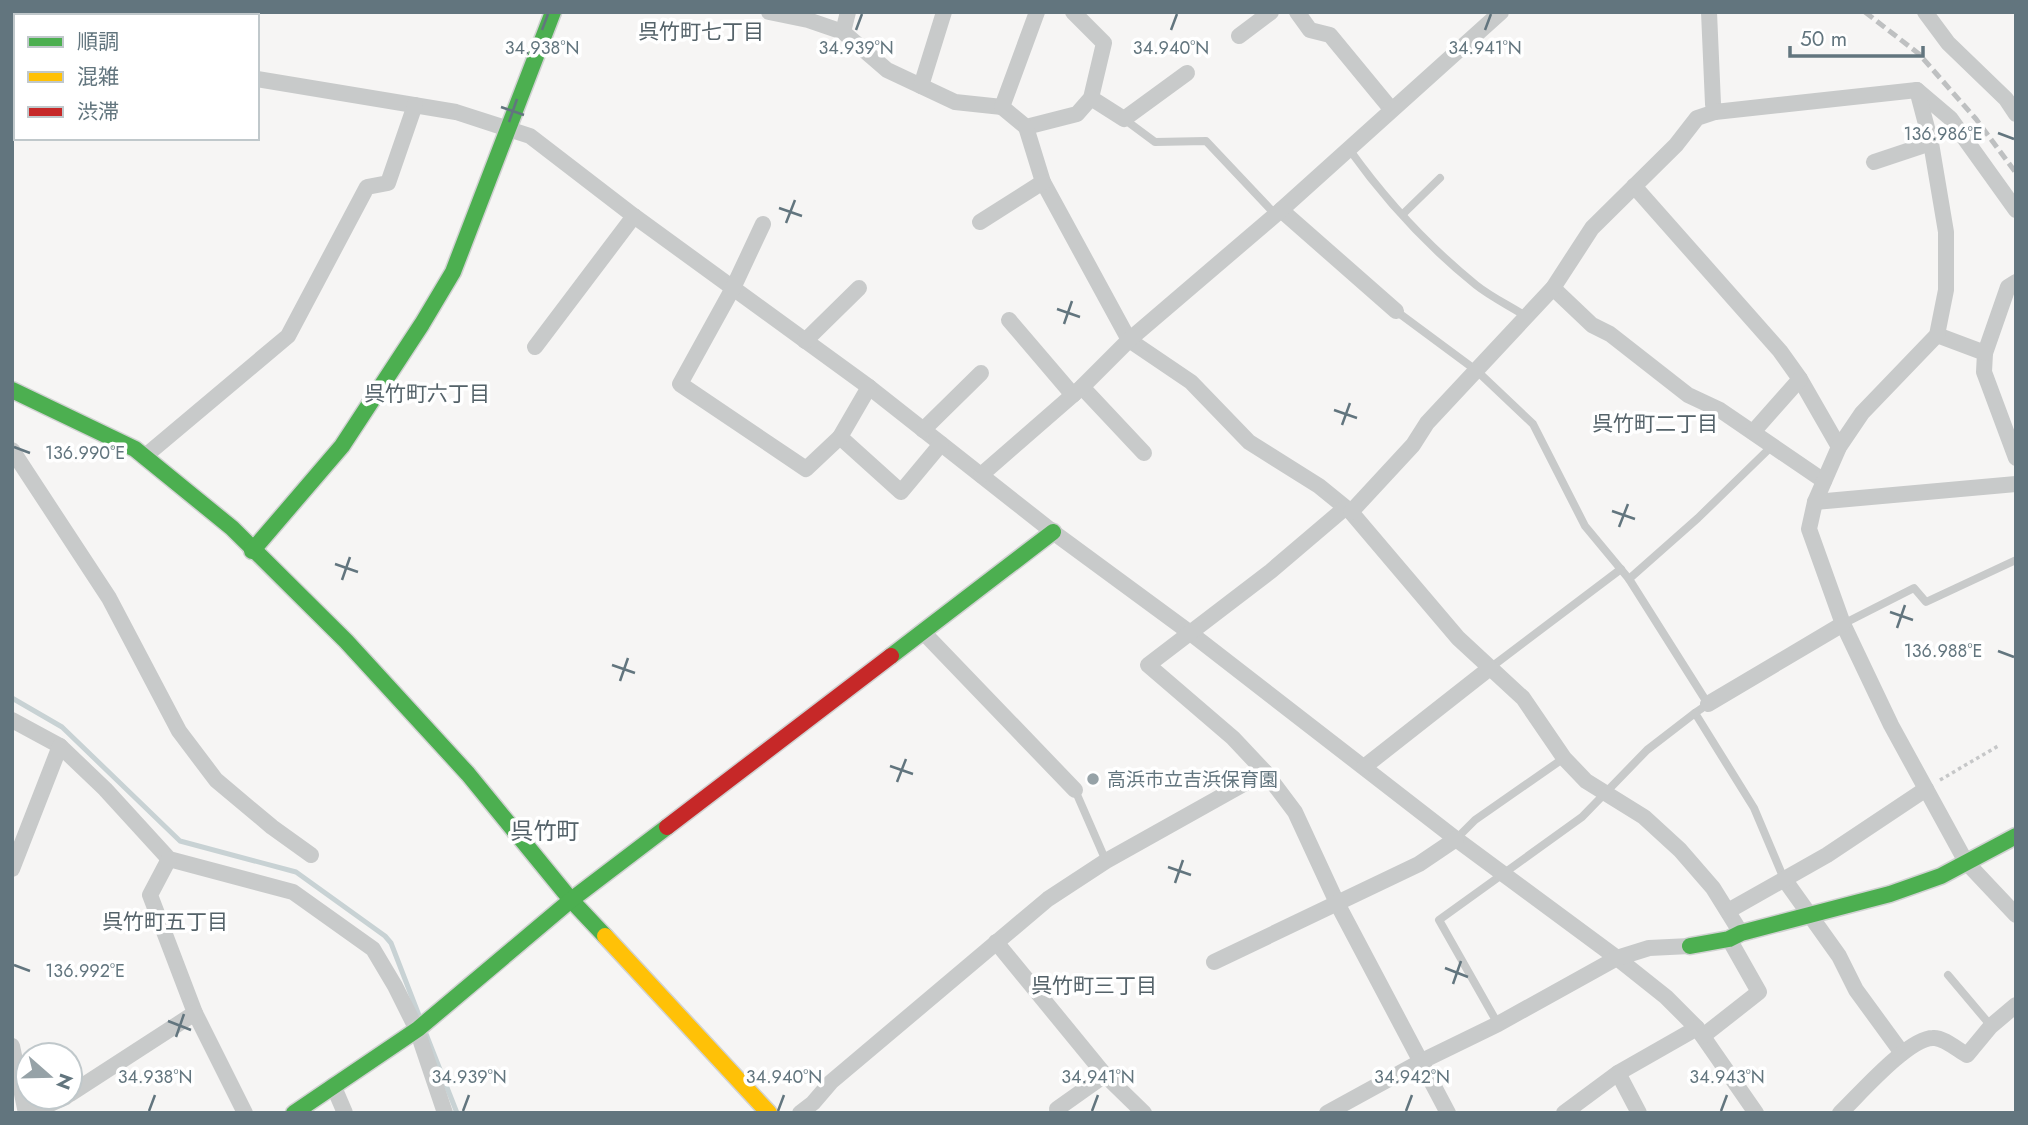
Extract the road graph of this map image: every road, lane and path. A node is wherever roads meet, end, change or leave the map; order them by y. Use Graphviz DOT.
graph roads {
  1 [pos="553,12"];
  2 [pos="769,12"];
  3 [pos="848,12"];
  4 [pos="944,12"];
  5 [pos="1037,12"];
  6 [pos="1073,12"];
  7 [pos="1271,12"];
  8 [pos="1297,12"];
  9 [pos="1501,12"];
  10 [pos="1709,12"];
  11 [pos="1925,12"];
  12 [pos="1940,12"];
  13 [pos="843,32"];
  14 [pos="1239,36"];
  15 [pos="1948,43"];
  16 [pos="1187,73"];
  17 [pos="259,79"];
  18 [pos="921,86"];
  19 [pos="1917,90"];
  20 [pos="2011,97"];
  21 [pos="1091,98"];
  22 [pos="415,106"];
  23 [pos="1002,107"];
  24 [pos="1391,108"];
  25 [pos="1715,112"];
  26 [pos="2016,114"];
  27 [pos="1124,119"];
  28 [pos="1026,127"];
  29 [pos="508,130"];
  30 [pos="1931,143"];
  31 [pos="1349,149"];
  32 [pos="1874,162"];
  33 [pos="1440,178"];
  34 [pos="1042,182"];
  35 [pos="1634,186"];
  36 [pos="2016,210"];
  37 [pos="1278,212"];
  38 [pos="1403,214"];
  39 [pos="634,216"];
  40 [pos="980,222"];
  41 [pos="763,224"];
  42 [pos="2016,282"];
  43 [pos="733,288"];
  44 [pos="859,288"];
  45 [pos="1553,288"];
  46 [pos="1396,311"];
  47 [pos="1527,317"];
  48 [pos="1009,320"];
  49 [pos="1937,335"];
  50 [pos="1129,340"];
  51 [pos="806,341"];
  52 [pos="535,347"];
  53 [pos="1985,353"];
  54 [pos="1477,371"];
  55 [pos="981,373"];
  56 [pos="1800,379"];
  57 [pos="869,387"];
  58 [pos="12,390"];
  59 [pos="1077,391"];
  60 [pos="923,430"];
  61 [pos="1754,432"];
  62 [pos="840,437"];
  63 [pos="941,444"];
  64 [pos="1772,446"];
  65 [pos="1839,447"];
  66 [pos="12,450"];
  67 [pos="1144,453"];
  68 [pos="144,457"];
  69 [pos="2016,458"];
  70 [pos="981,475"];
  71 [pos="1825,481"];
  72 [pos="2016,484"];
  73 [pos="1815,502"];
  74 [pos="1348,510"];
  75 [pos="1053,533"];
  76 [pos="252,551"];
  77 [pos="2016,560"];
  78 [pos="1620,569"];
  79 [pos="1629,579"];
  80 [pos="1843,624"];
  81 [pos="1189,632"];
  82 [pos="924,633"];
  83 [pos="1490,668"];
  84 [pos="1701,709"];
  85 [pos="12,720"];
  86 [pos="60,746"];
  87 [pos="1998,746"];
  88 [pos="1564,758"];
  89 [pos="1364,767"];
  90 [pos="1265,772"];
  91 [pos="1926,789"];
  92 [pos="1075,790"];
  93 [pos="1605,792"];
  94 [pos="2016,836"];
  95 [pos="1456,839"];
  96 [pos="311,855"];
  97 [pos="169,859"];
  98 [pos="1106,861"];
  99 [pos="1966,862"];
  100 [pos="12,869"];
  101 [pos="1503,874"];
  102 [pos="1784,878"];
  103 [pos="571,900"];
  104 [pos="1338,905"];
  105 [pos="1728,911"];
  106 [pos="2016,915"];
  107 [pos="1812,916"];
  108 [pos="1735,936"];
  109 [pos="996,942"];
  110 [pos="1617,958"];
  111 [pos="1214,962"];
  112 [pos="1948,975"];
  113 [pos="2016,1005"];
  114 [pos="195,1013"];
  115 [pos="1498,1024"];
  116 [pos="1991,1026"];
  117 [pos="417,1030"];
  118 [pos="1700,1032"];
  119 [pos="12,1046"];
  120 [pos="1902,1053"];
  121 [pos="1420,1062"];
  122 [pos="1618,1073"];
  123 [pos="1105,1075"];
  124 [pos="333,1085"];
  125 [pos="84,1086"];
  126 [pos="1058,1109"];
  127 [pos="28,1113"];
  128 [pos="245,1113"];
  129 [pos="294,1113"];
  130 [pos="345,1113"];
  131 [pos="444,1113"];
  132 [pos="769,1113"];
  133 [pos="800,1113"];
  134 [pos="1144,1113"];
  135 [pos="1327,1113"];
  136 [pos="1448,1113"];
  137 [pos="1564,1113"];
  138 [pos="1639,1113"];
  139 [pos="1756,1113"];
  140 [pos="1840,1113"];
  1 -- 29 [label="street"];
  2 -- 13 [label="street"];
  3 -- 13 [label="street"];
  4 -- 18 [label="street"];
  5 -- 23 [label="street"];
  6 -- 21 [label="street"];
  7 -- 14 [label="street"];
  8 -- 24 [label="street"];
  9 -- 24 [label="street"];
  10 -- 25 [label="street"];
  11 -- 15 [label="street"];
  12 -- 15 [label="street"];
  13 -- 18 [label="street"];
  15 -- 20 [label="street"];
  16 -- 27 [label="street"];
  17 -- 22 [label="street"];
  18 -- 23 [label="street"];
  19 -- 25 [label="street"];
  19 -- 30 [label="street"];
  19 -- 36 [label="street"];
  20 -- 26 [label="street"];
  21 -- 27 [label="street"];
  21 -- 28 [label="street"];
  22 -- 29 [label="street"];
  22 -- 68 [label="street"];
  23 -- 28 [label="street"];
  24 -- 31 [label="street"];
  25 -- 35 [label="street"];
  27 -- 37 [label="lane"];
  28 -- 34 [label="street"];
  29 -- 39 [label="street"];
  29 -- 76 [label="street"];
  30 -- 32 [label="street"];
  30 -- 49 [label="street"];
  31 -- 37 [label="street"];
  31 -- 38 [label="lane"];
  33 -- 38 [label="lane"];
  34 -- 40 [label="street"];
  34 -- 50 [label="street"];
  35 -- 45 [label="street"];
  35 -- 56 [label="street"];
  37 -- 46 [label="street"];
  37 -- 50 [label="street"];
  38 -- 47 [label="lane"];
  39 -- 43 [label="street"];
  39 -- 52 [label="street"];
  41 -- 43 [label="street"];
  42 -- 53 [label="street"];
  43 -- 51 [label="street"];
  43 -- 62 [label="street"];
  44 -- 51 [label="street"];
  45 -- 47 [label="street"];
  45 -- 61 [label="street"];
  46 -- 54 [label="lane"];
  47 -- 54 [label="street"];
  48 -- 59 [label="street"];
  49 -- 53 [label="street"];
  49 -- 65 [label="street"];
  50 -- 59 [label="street"];
  50 -- 74 [label="street"];
  51 -- 57 [label="street"];
  53 -- 69 [label="street"];
  54 -- 74 [label="street"];
  54 -- 78 [label="lane"];
  55 -- 60 [label="street"];
  56 -- 61 [label="street"];
  56 -- 65 [label="street"];
  57 -- 60 [label="street"];
  57 -- 62 [label="street"];
  58 -- 68 [label="street"];
  59 -- 67 [label="street"];
  59 -- 70 [label="street"];
  60 -- 63 [label="street"];
  61 -- 64 [label="street"];
  62 -- 63 [label="street"];
  63 -- 70 [label="street"];
  64 -- 71 [label="street"];
  64 -- 79 [label="lane"];
  65 -- 71 [label="street"];
  66 -- 96 [label="street"];
  68 -- 76 [label="street"];
  70 -- 75 [label="street"];
  71 -- 73 [label="street"];
  72 -- 73 [label="street"];
  73 -- 80 [label="street"];
  74 -- 81 [label="street"];
  74 -- 83 [label="street"];
  75 -- 81 [label="street"];
  75 -- 82 [label="street"];
  76 -- 103 [label="street"];
  77 -- 80 [label="lane"];
  78 -- 79 [label="lane"];
  78 -- 83 [label="lane"];
  79 -- 84 [label="lane"];
  80 -- 84 [label="street"];
  80 -- 91 [label="street"];
  81 -- 89 [label="street"];
  81 -- 90 [label="street"];
  82 -- 92 [label="street"];
  82 -- 103 [label="street"];
  83 -- 88 [label="street"];
  83 -- 89 [label="street"];
  84 -- 93 [label="lane"];
  84 -- 102 [label="lane"];
  85 -- 86 [label="street"];
  86 -- 97 [label="street"];
  86 -- 100 [label="street"];
  87 -- 91 [label="path"];
  88 -- 93 [label="street"];
  88 -- 95 [label="lane"];
  89 -- 95 [label="street"];
  90 -- 98 [label="street"];
  90 -- 104 [label="street"];
  91 -- 99 [label="street"];
  91 -- 102 [label="street"];
  92 -- 98 [label="lane"];
  93 -- 101 [label="lane"];
  93 -- 105 [label="street"];
  94 -- 99 [label="street"];
  95 -- 101 [label="street"];
  95 -- 104 [label="street"];
  97 -- 114 [label="street"];
  97 -- 117 [label="street"];
  98 -- 109 [label="street"];
  99 -- 106 [label="street"];
  99 -- 107 [label="street"];
  101 -- 110 [label="street"];
  101 -- 115 [label="lane"];
  102 -- 105 [label="street"];
  102 -- 107 [label="street"];
  103 -- 117 [label="street"];
  103 -- 132 [label="street"];
  104 -- 111 [label="street"];
  104 -- 121 [label="street"];
  105 -- 108 [label="street"];
  107 -- 108 [label="street"];
  107 -- 120 [label="street"];
  108 -- 110 [label="street"];
  108 -- 118 [label="street"];
  109 -- 123 [label="street"];
  109 -- 133 [label="street"];
  110 -- 115 [label="street"];
  110 -- 118 [label="street"];
  112 -- 116 [label="lane"];
  113 -- 116 [label="street"];
  114 -- 125 [label="street"];
  114 -- 128 [label="street"];
  115 -- 121 [label="street"];
  116 -- 120 [label="street"];
  117 -- 124 [label="street"];
  117 -- 131 [label="street"];
  118 -- 122 [label="street"];
  118 -- 139 [label="street"];
  119 -- 127 [label="street"];
  120 -- 140 [label="street"];
  121 -- 135 [label="street"];
  121 -- 136 [label="street"];
  122 -- 137 [label="street"];
  122 -- 138 [label="street"];
  123 -- 126 [label="street"];
  123 -- 134 [label="street"];
  124 -- 129 [label="street"];
  124 -- 130 [label="street"];
}
